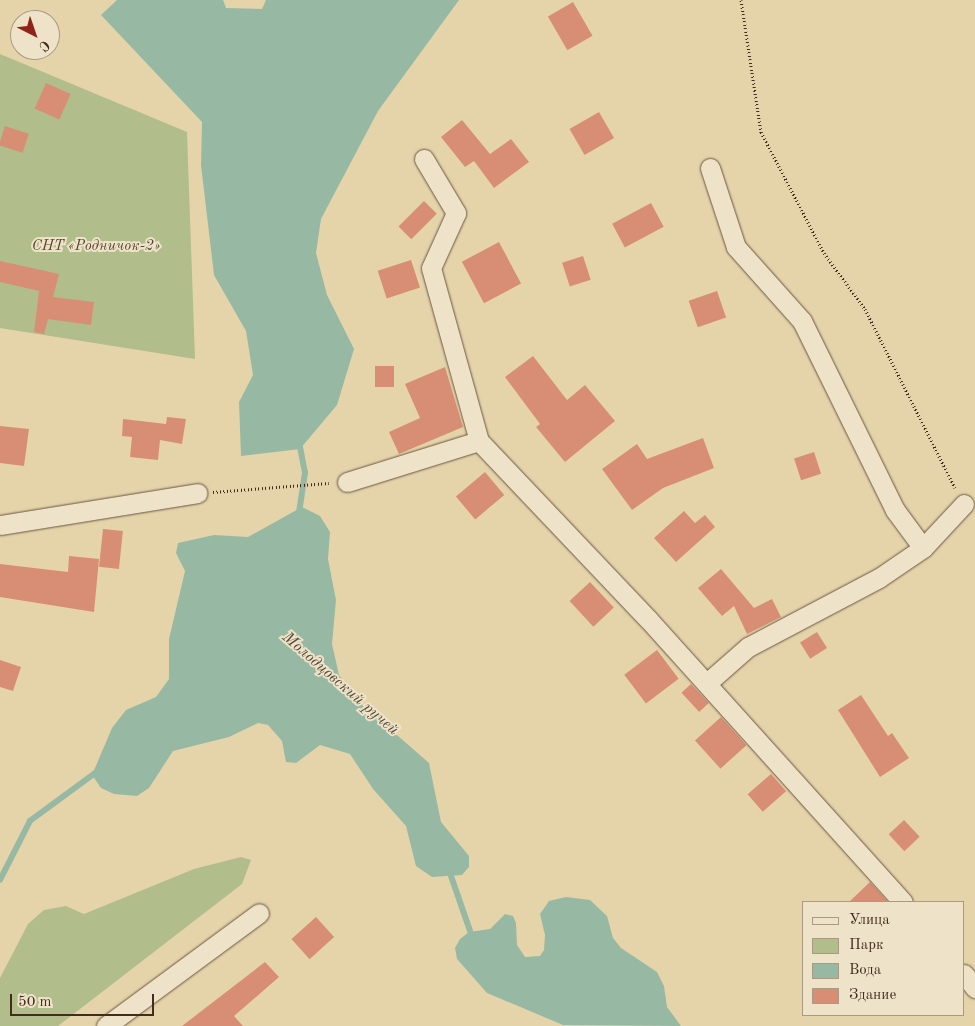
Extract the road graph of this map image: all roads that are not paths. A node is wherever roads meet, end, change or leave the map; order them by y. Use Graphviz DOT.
graph roads {
  1 [pos="424,159"];
  2 [pos="710,168"];
  3 [pos="479,441"];
  4 [pos="347,482"];
  5 [pos="197,494"];
  6 [pos="964,504"];
  7 [pos="0,525"];
  8 [pos="923,548"];
  9 [pos="707,683"];
  10 [pos="902,901"];
  11 [pos="260,913"];
  12 [pos="965,975"];
  13 [pos="975,988"];
  14 [pos="106,1026"];
  1 -- 3 [label="street"];
  2 -- 8 [label="street"];
  3 -- 4 [label="street"];
  3 -- 9 [label="street"];
  5 -- 7 [label="street"];
  6 -- 8 [label="street"];
  8 -- 9 [label="street"];
  9 -- 10 [label="street"];
  11 -- 14 [label="street"];
  12 -- 13 [label="street"];
}
